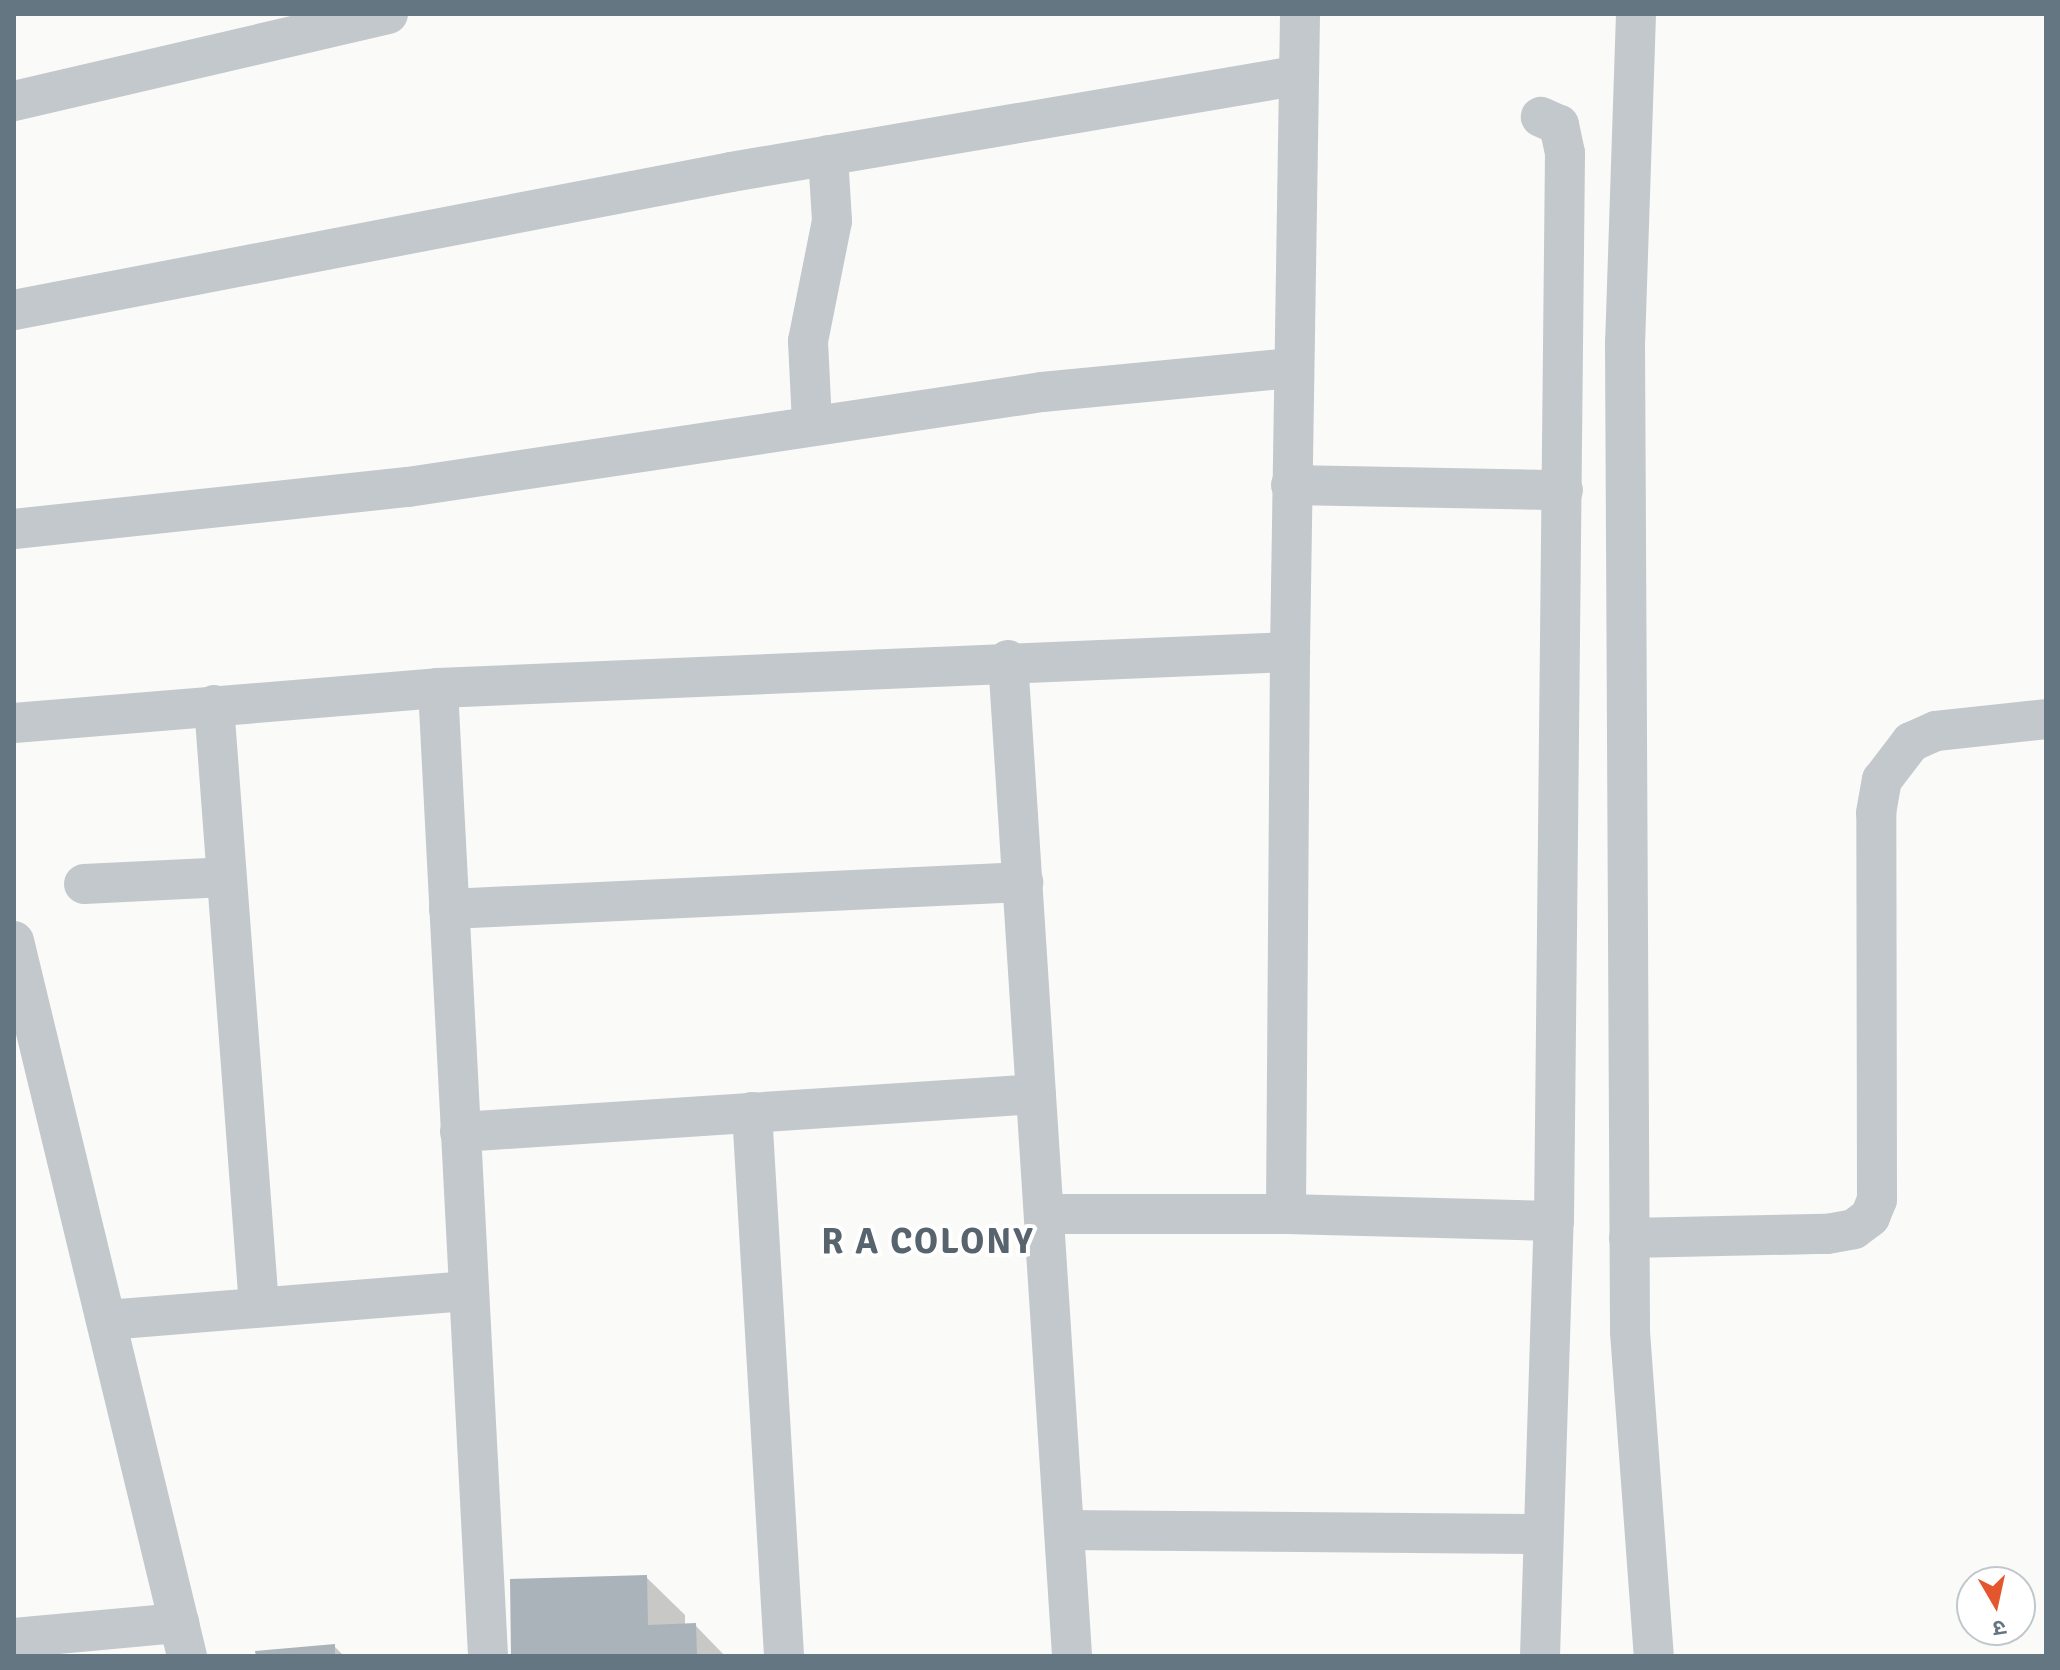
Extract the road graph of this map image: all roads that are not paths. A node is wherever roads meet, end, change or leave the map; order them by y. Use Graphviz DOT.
graph roads {
  1 [pos="388,14"];
  2 [pos="1300,14"];
  3 [pos="1636,14"];
  4 [pos="1295,76"];
  5 [pos="14,101"];
  6 [pos="1541,117"];
  7 [pos="828,155"];
  8 [pos="14,310"];
  9 [pos="1292,368"];
  10 [pos="812,423"];
  11 [pos="1291,485"];
  12 [pos="1563,490"];
  13 [pos="14,529"];
  14 [pos="1290,652"];
  15 [pos="1008,660"];
  16 [pos="438,688"];
  17 [pos="214,705"];
  18 [pos="2046,719"];
  19 [pos="14,723"];
  20 [pos="225,877"];
  21 [pos="1023,882"];
  22 [pos="84,884"];
  23 [pos="449,909"];
  24 [pos="14,941"];
  25 [pos="1036,1094"];
  26 [pos="752,1112"];
  27 [pos="460,1132"];
  28 [pos="1044,1214"];
  29 [pos="1286,1214"];
  30 [pos="1554,1221"];
  31 [pos="1629,1238"];
  32 [pos="469,1291"];
  33 [pos="259,1306"];
  34 [pos="107,1320"];
  35 [pos="1064,1530"];
  36 [pos="1541,1534"];
  37 [pos="14,1638"];
  38 [pos="183,1640"];
  39 [pos="488,1656"];
  40 [pos="784,1656"];
  41 [pos="1072,1656"];
  42 [pos="1540,1656"];
  43 [pos="1654,1656"];
  1 -- 5 [label="street"];
  2 -- 4 [label="street"];
  3 -- 31 [label="street"];
  4 -- 7 [label="street"];
  4 -- 9 [label="street"];
  6 -- 12 [label="street"];
  7 -- 8 [label="street"];
  7 -- 10 [label="street"];
  9 -- 10 [label="street"];
  9 -- 11 [label="street"];
  10 -- 13 [label="street"];
  11 -- 12 [label="street"];
  11 -- 14 [label="street"];
  12 -- 30 [label="street"];
  14 -- 15 [label="street"];
  14 -- 29 [label="street"];
  15 -- 16 [label="street"];
  15 -- 21 [label="street"];
  16 -- 17 [label="street"];
  16 -- 23 [label="street"];
  17 -- 19 [label="street"];
  17 -- 20 [label="street"];
  18 -- 31 [label="street"];
  20 -- 22 [label="street"];
  20 -- 33 [label="street"];
  21 -- 23 [label="street"];
  21 -- 25 [label="street"];
  23 -- 27 [label="street"];
  24 -- 34 [label="street"];
  25 -- 26 [label="street"];
  25 -- 28 [label="street"];
  26 -- 27 [label="street"];
  26 -- 40 [label="street"];
  27 -- 32 [label="street"];
  28 -- 29 [label="street"];
  28 -- 35 [label="street"];
  29 -- 30 [label="street"];
  30 -- 36 [label="street"];
  31 -- 43 [label="street"];
  32 -- 33 [label="street"];
  32 -- 39 [label="street"];
  33 -- 34 [label="street"];
  34 -- 38 [label="street"];
  35 -- 36 [label="street"];
  35 -- 41 [label="street"];
  36 -- 42 [label="street"];
  37 -- 38 [label="street"];
}
